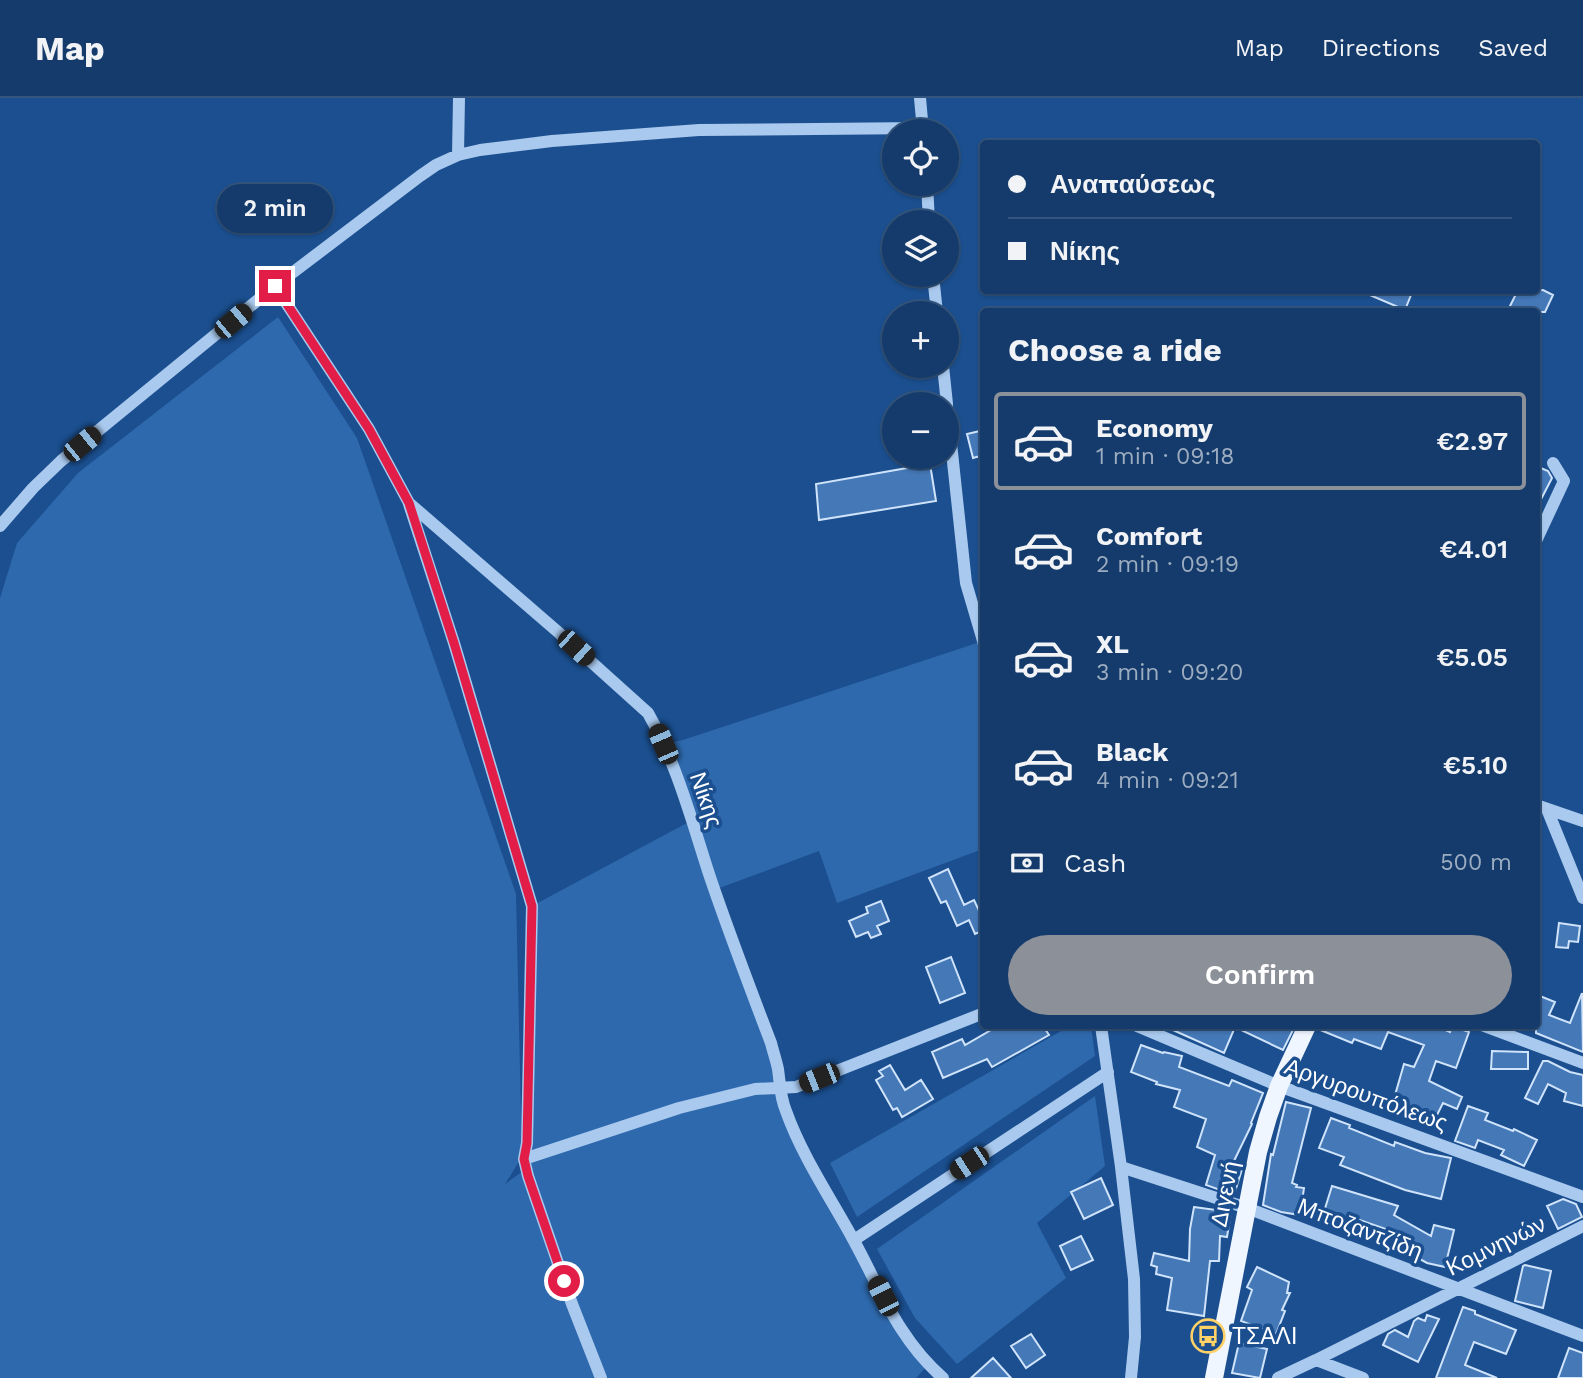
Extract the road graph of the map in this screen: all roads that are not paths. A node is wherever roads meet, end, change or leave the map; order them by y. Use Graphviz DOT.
graph roads {
  1 [pos="459,98"];
  2 [pos="920,98"];
  3 [pos="922,119"];
  4 [pos="882,130"];
  5 [pos="458,155"];
  6 [pos="275,286"];
  7 [pos="1553,463"];
  8 [pos="954,469"];
  9 [pos="409,503"];
  10 [pos="0,526"];
  11 [pos="1540,532"];
  12 [pos="979,609"];
  13 [pos="1542,807"];
  14 [pos="1583,821"];
  15 [pos="1583,898"];
  16 [pos="980,1015"];
  17 [pos="1101,1029"];
  18 [pos="1144,1029"];
  19 [pos="1306,1029"];
  20 [pos="1492,1029"];
  21 [pos="1583,1063"];
  22 [pos="1108,1072"];
  23 [pos="1279,1086"];
  24 [pos="780,1088"];
  25 [pos="524,1159"];
  26 [pos="1121,1167"];
  27 [pos="1583,1196"];
  28 [pos="1247,1208"];
  29 [pos="1583,1226"];
  30 [pos="854,1240"];
  31 [pos="1457,1289"];
  32 [pos="1583,1336"];
  33 [pos="1316,1360"];
  34 [pos="601,1378"];
  35 [pos="943,1378"];
  36 [pos="1131,1378"];
  37 [pos="1214,1378"];
  38 [pos="1278,1378"];
  39 [pos="1363,1378"];
  1 -- 5 [label="street"];
  2 -- 3 [label="street"];
  4 -- 5 [label="street"];
  5 -- 6 [label="street"];
  6 -- 9 [label="street, Νίκης"];
  6 -- 10 [label="street"];
  7 -- 11 [label="street"];
  8 -- 12 [label="street"];
  9 -- 24 [label="street, Νίκης"];
  9 -- 25 [label="street"];
  13 -- 14 [label="street"];
  13 -- 15 [label="street"];
  16 -- 24 [label="street"];
  17 -- 22 [label="street"];
  18 -- 23 [label="street, Αργυρουπόλεως"];
  19 -- 23 [label="main road, Διγενή"];
  20 -- 21 [label="street"];
  22 -- 26 [label="street"];
  22 -- 30 [label="street"];
  23 -- 27 [label="street, Αργυρουπόλεως"];
  23 -- 28 [label="main road, Διγενή"];
  24 -- 25 [label="street"];
  24 -- 30 [label="street, Νίκης"];
  25 -- 34 [label="street"];
  26 -- 28 [label="street, Μποζαντζίδη"];
  26 -- 36 [label="street"];
  28 -- 31 [label="street, Μποζαντζίδη"];
  28 -- 37 [label="main road, Διγενή"];
  29 -- 31 [label="street, Κομνηνών"];
  30 -- 35 [label="street, Νίκης"];
  31 -- 32 [label="street, Μποζαντζίδη"];
  31 -- 33 [label="street, Κομνηνών"];
  33 -- 38 [label="street, Κομνηνών"];
  33 -- 39 [label="street"];
}
